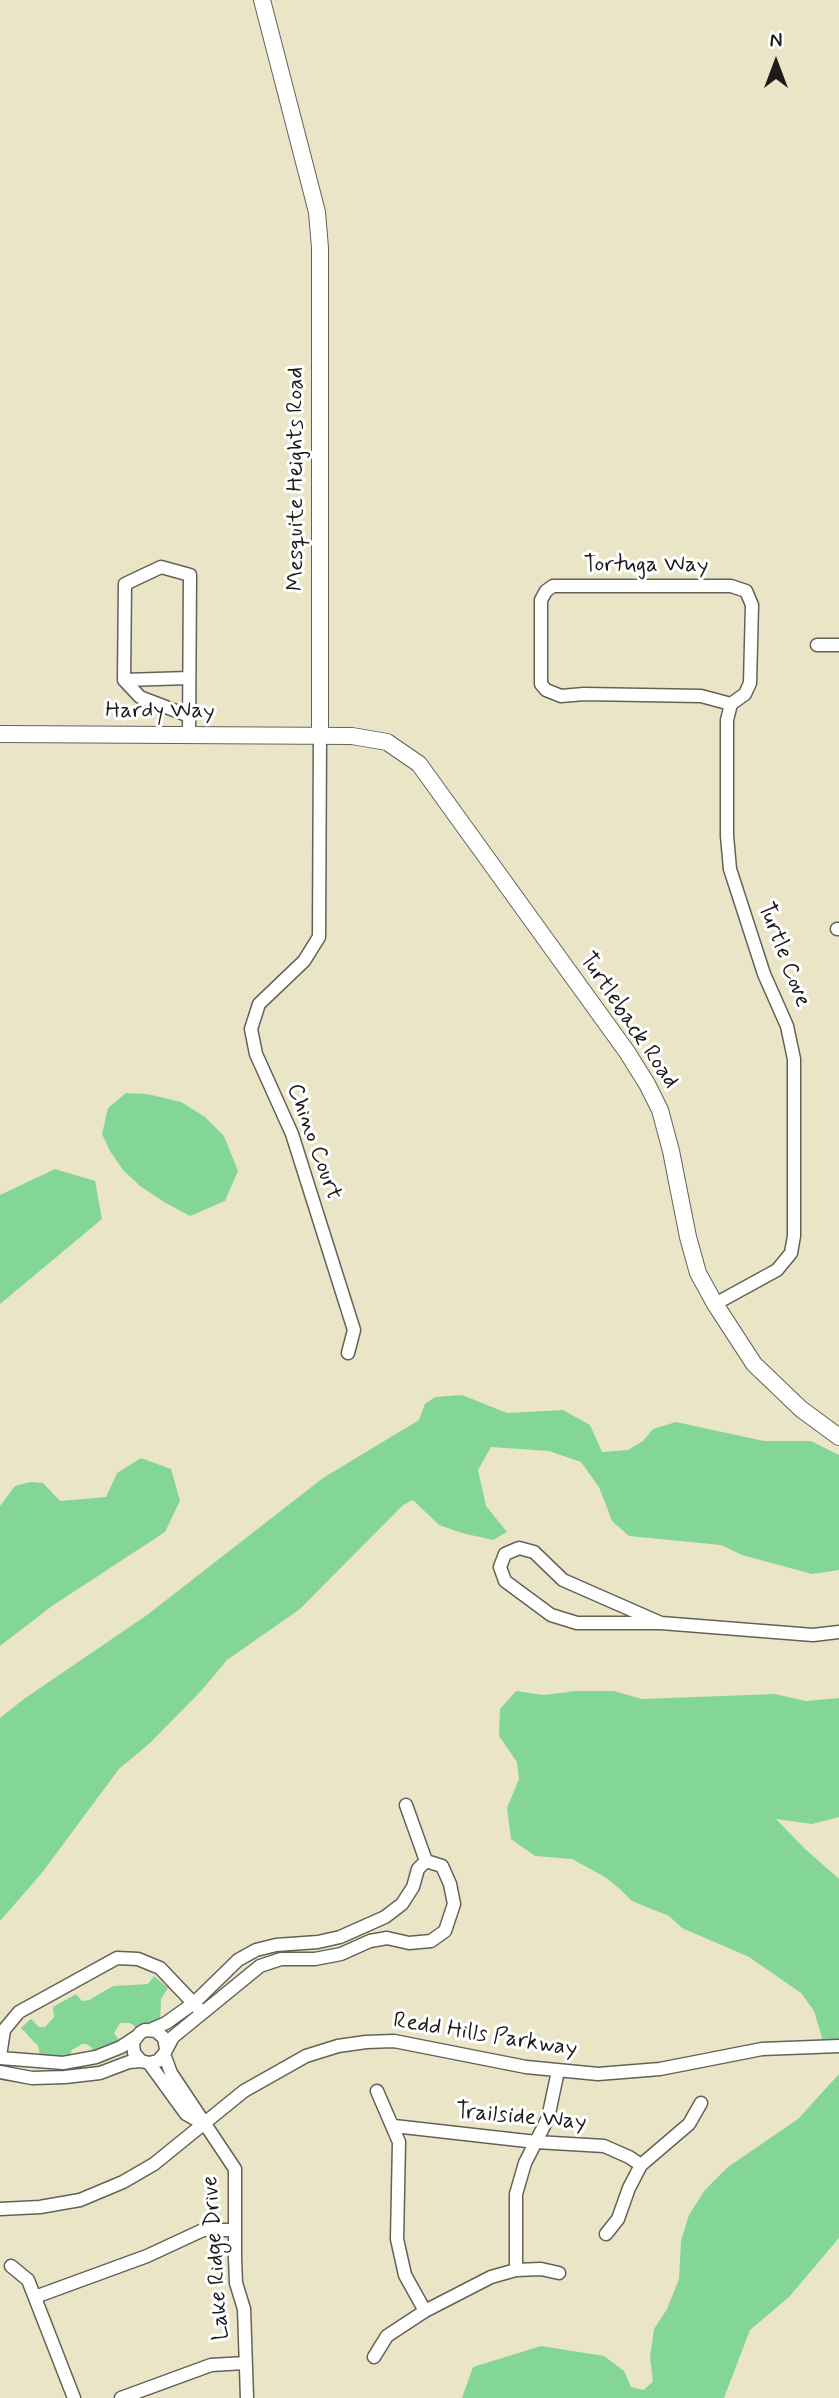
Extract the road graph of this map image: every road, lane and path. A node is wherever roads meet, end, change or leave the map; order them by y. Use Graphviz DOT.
graph roads {
  1 [pos="262,0"];
  2 [pos="746,591"];
  3 [pos="817,645"];
  4 [pos="839,645"];
  5 [pos="189,678"];
  6 [pos="124,680"];
  7 [pos="731,704"];
  8 [pos="189,716"];
  9 [pos="0,734"];
  10 [pos="189,735"];
  11 [pos="320,736"];
  12 [pos="304,961"];
  13 [pos="715,1304"];
  14 [pos="348,1353"];
  15 [pos="839,1437"];
  16 [pos="661,1623"];
  17 [pos="839,1632"];
  18 [pos="406,1805"];
  19 [pos="426,1861"];
  20 [pos="194,2003"];
  21 [pos="203,2014"];
  22 [pos="150,2030"];
  23 [pos="136,2037"];
  24 [pos="839,2046"];
  25 [pos="165,2052"];
  26 [pos="0,2057"];
  27 [pos="145,2062"];
  28 [pos="558,2071"];
  29 [pos="0,2072"];
  30 [pos="377,2091"];
  31 [pos="701,2103"];
  32 [pos="204,2124"];
  33 [pos="394,2126"];
  34 [pos="536,2142"];
  35 [pos="641,2165"];
  36 [pos="0,2209"];
  37 [pos="235,2230"];
  38 [pos="606,2234"];
  39 [pos="11,2266"];
  40 [pos="516,2270"];
  41 [pos="559,2273"];
  42 [pos="35,2297"];
  43 [pos="425,2311"];
  44 [pos="374,2357"];
  45 [pos="245,2363"];
  46 [pos="74,2398"];
  47 [pos="121,2398"];
  48 [pos="247,2398"];
  1 -- 11 [label="main road, Mesquite Heights Road"];
  2 -- 7 [label="street, Turtle Cove"];
  2 -- 7 [label="street, Tortuga Way"];
  3 -- 4 [label="street"];
  5 -- 6 [label="street"];
  5 -- 6 [label="street"];
  5 -- 8 [label="street"];
  6 -- 8 [label="street"];
  7 -- 13 [label="street, Turtle Cove"];
  8 -- 10 [label="street"];
  9 -- 10 [label="main road, Hardy Way"];
  10 -- 11 [label="main road, Hardy Way"];
  11 -- 12 [label="street, Mesquite Heights Road"];
  11 -- 13 [label="main road, Turtleback Road"];
  12 -- 14 [label="street, Chino Court"];
  13 -- 15 [label="main road, Turtleback Road"];
  16 -- 16 [label="street"];
  16 -- 17 [label="street"];
  18 -- 19 [label="street"];
  19 -- 20 [label="street"];
  19 -- 21 [label="street"];
  20 -- 21 [label="street"];
  20 -- 22 [label="street"];
  20 -- 26 [label="street"];
  21 -- 25 [label="street"];
  22 -- 23 [label="street"];
  22 -- 25 [label="street"];
  23 -- 26 [label="street"];
  23 -- 27 [label="street"];
  24 -- 28 [label="street, Redd Hills Parkway"];
  25 -- 27 [label="street"];
  25 -- 32 [label="street"];
  27 -- 29 [label="street"];
  27 -- 32 [label="street"];
  28 -- 32 [label="street, Redd Hills Parkway"];
  28 -- 34 [label="street"];
  30 -- 33 [label="street"];
  31 -- 35 [label="street"];
  32 -- 36 [label="street, Redd Hills Parkway"];
  32 -- 37 [label="street, Lake Ridge Drive"];
  33 -- 34 [label="street, Trailside Way"];
  33 -- 43 [label="street"];
  34 -- 35 [label="street, Trailside Way"];
  34 -- 40 [label="street"];
  35 -- 38 [label="street"];
  37 -- 42 [label="street"];
  37 -- 45 [label="street, Lake Ridge Drive"];
  39 -- 42 [label="street"];
  40 -- 41 [label="street"];
  40 -- 43 [label="street"];
  42 -- 46 [label="street"];
  43 -- 44 [label="street"];
  45 -- 47 [label="street"];
  45 -- 48 [label="street, Lake Ridge Drive"];
}
